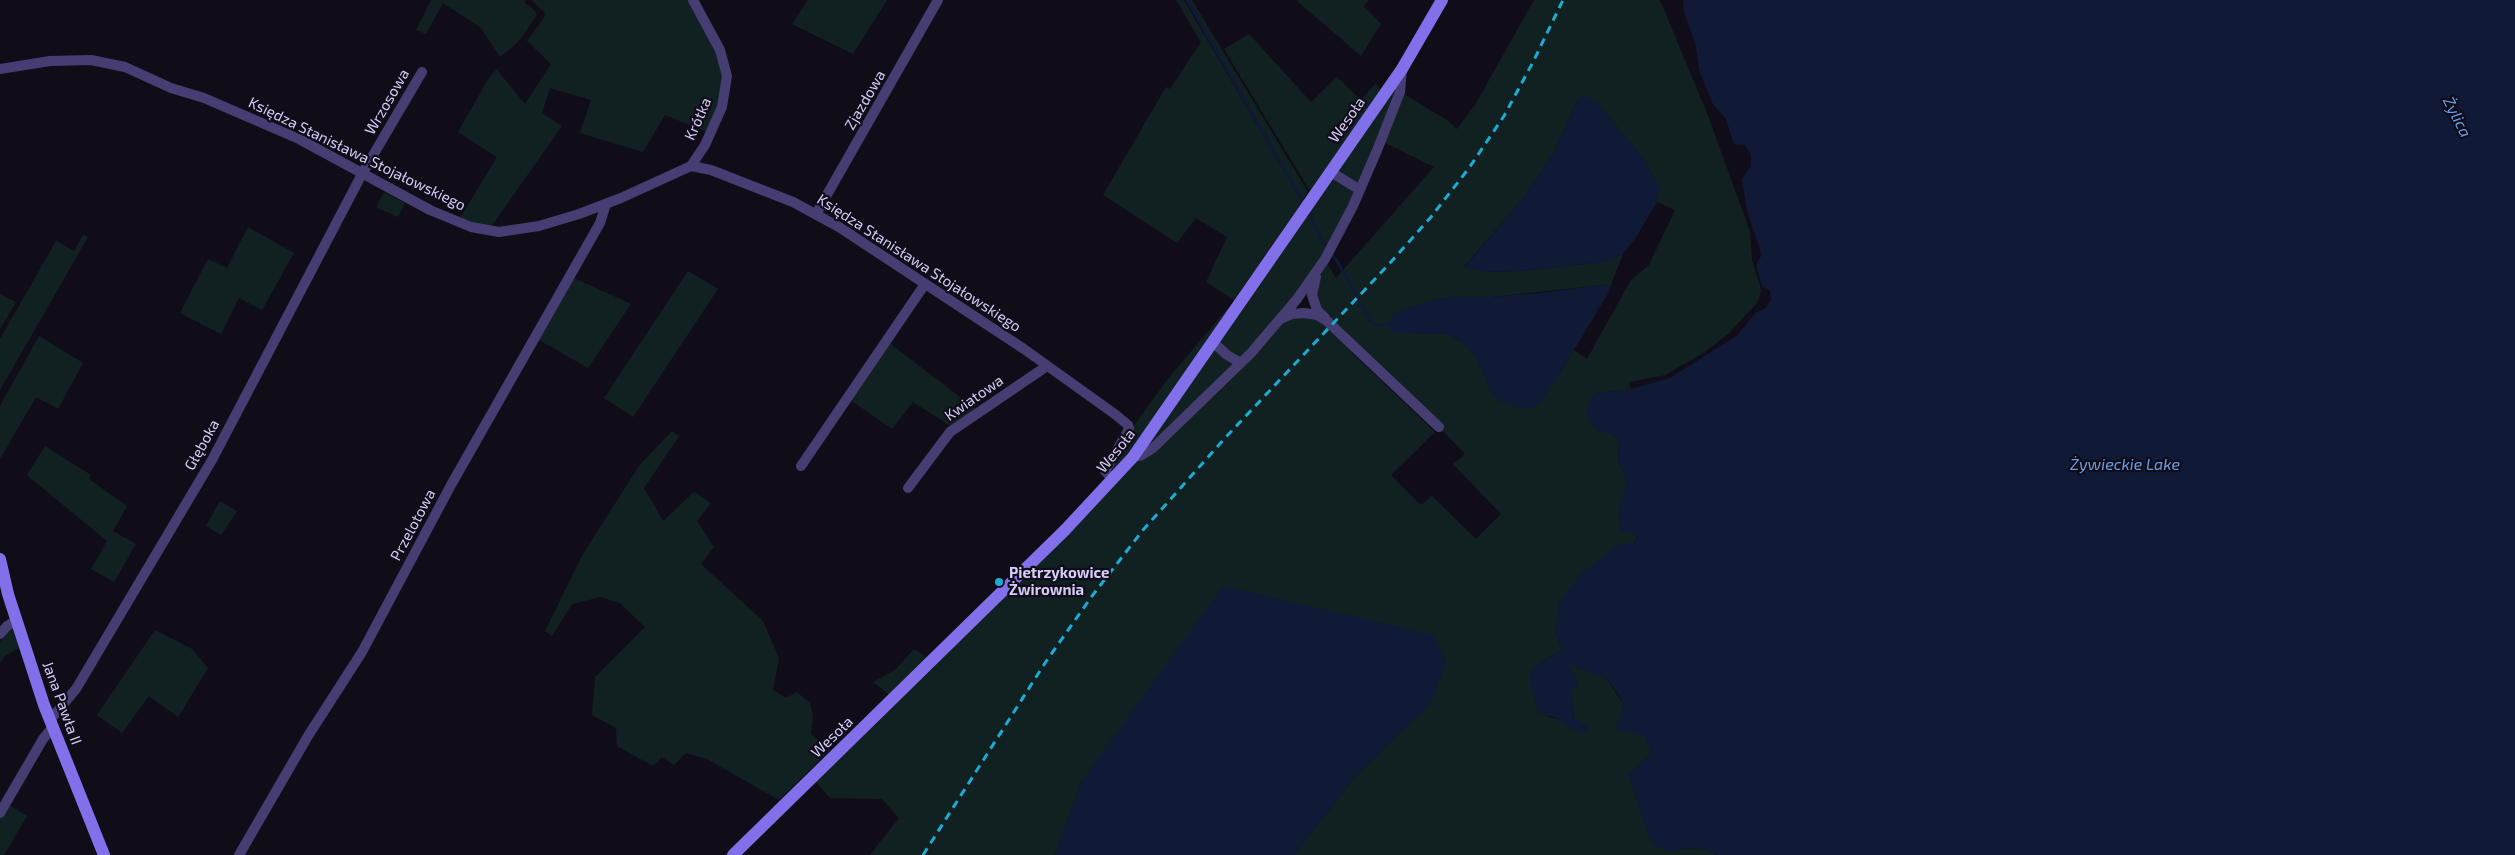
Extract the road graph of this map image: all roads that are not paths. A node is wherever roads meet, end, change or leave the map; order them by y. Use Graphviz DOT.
graph roads {
  1 [pos="693,0"];
  2 [pos="938,0"];
  3 [pos="1442,0"];
  4 [pos="1402,68"];
  5 [pos="0,69"];
  6 [pos="422,72"];
  7 [pos="691,166"];
  8 [pos="1331,172"];
  9 [pos="362,174"];
  10 [pos="1360,190"];
  11 [pos="606,204"];
  12 [pos="816,214"];
  13 [pos="1318,269"];
  14 [pos="924,284"];
  15 [pos="1327,321"];
  16 [pos="1278,322"];
  17 [pos="1214,343"];
  18 [pos="1241,363"];
  19 [pos="1047,366"];
  20 [pos="1439,427"];
  21 [pos="1133,457"];
  22 [pos="801,466"];
  23 [pos="1113,480"];
  24 [pos="908,488"];
  25 [pos="0,559"];
  26 [pos="17,620"];
  27 [pos="0,634"];
  28 [pos="52,724"];
  29 [pos="0,813"];
  30 [pos="104,855"];
  31 [pos="239,855"];
  32 [pos="734,855"];
  1 -- 7 [label="street, Krótka"];
  2 -- 12 [label="street, Zjazdowa"];
  3 -- 4 [label="main road, Wesoła"];
  4 -- 8 [label="main road, Wesoła"];
  4 -- 10 [label="street"];
  5 -- 9 [label="street, Księdza Stanisława Stojałowskiego"];
  6 -- 9 [label="street, Wrzosowa"];
  7 -- 11 [label="street, Księdza Stanisława Stojałowskiego"];
  7 -- 12 [label="street, Księdza Stanisława Stojałowskiego"];
  8 -- 10 [label="street"];
  8 -- 17 [label="main road, Wesoła"];
  9 -- 11 [label="street, Księdza Stanisława Stojałowskiego"];
  9 -- 28 [label="street, Głęboka"];
  10 -- 13 [label="street"];
  11 -- 31 [label="street, Przelotowa"];
  12 -- 14 [label="street, Księdza Stanisława Stojałowskiego"];
  13 -- 15 [label="street"];
  13 -- 16 [label="street"];
  14 -- 19 [label="street, Księdza Stanisława Stojałowskiego"];
  14 -- 22 [label="street"];
  15 -- 16 [label="street"];
  15 -- 20 [label="street"];
  16 -- 18 [label="street"];
  17 -- 18 [label="street"];
  17 -- 21 [label="main road, Wesoła"];
  18 -- 21 [label="street"];
  19 -- 23 [label="street, Księdza Stanisława Stojałowskiego"];
  19 -- 24 [label="street, Kwiatowa"];
  21 -- 23 [label="main road, Wesoła"];
  23 -- 32 [label="main road, Wesoła"];
  25 -- 26 [label="main road, Jana Pawła II"];
  26 -- 27 [label="street"];
  26 -- 28 [label="main road, Jana Pawła II"];
  28 -- 29 [label="street, Głęboka"];
  28 -- 30 [label="main road, Jana Pawła II"];
}
